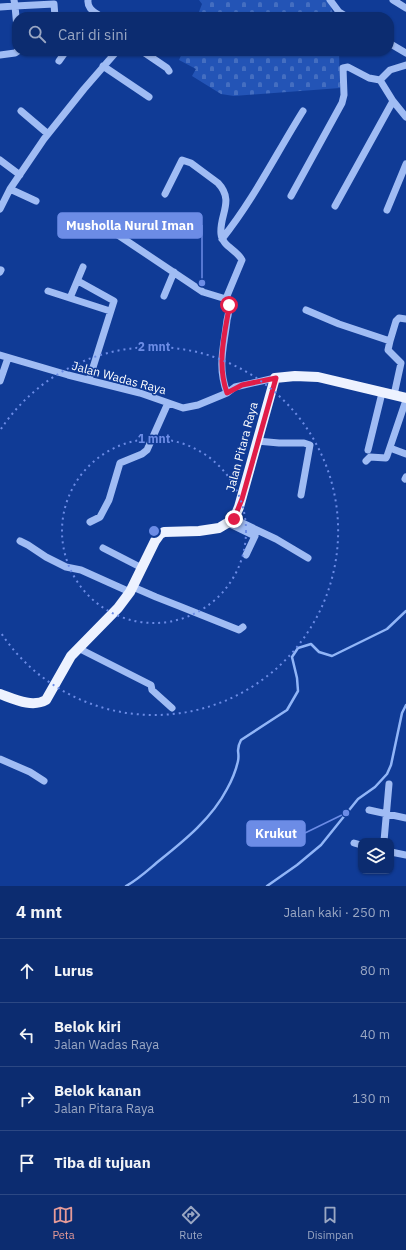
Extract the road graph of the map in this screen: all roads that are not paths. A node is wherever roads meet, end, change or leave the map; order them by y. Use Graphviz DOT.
graph roads {
  1 [pos="88,0"];
  2 [pos="330,0"];
  3 [pos="393,0"];
  4 [pos="14,3"];
  5 [pos="0,7"];
  6 [pos="406,8"];
  7 [pos="55,12"];
  8 [pos="90,12"];
  9 [pos="339,12"];
  10 [pos="394,45"];
  11 [pos="12,53"];
  12 [pos="406,53"];
  13 [pos="0,54"];
  14 [pos="62,56"];
  15 [pos="112,56"];
  16 [pos="149,56"];
  17 [pos="59,61"];
  18 [pos="406,65"];
  19 [pos="103,66"];
  20 [pos="169,71"];
  21 [pos="380,80"];
  22 [pos="149,97"];
  23 [pos="393,101"];
  24 [pos="21,111"];
  25 [pos="303,112"];
  26 [pos="406,117"];
  27 [pos="48,134"];
  28 [pos="0,160"];
  29 [pos="406,164"];
  30 [pos="20,175"];
  31 [pos="10,189"];
  32 [pos="165,194"];
  33 [pos="291,196"];
  34 [pos="36,202"];
  35 [pos="335,206"];
  36 [pos="0,208"];
  37 [pos="387,210"];
  38 [pos="103,225"];
  39 [pos="222,239"];
  40 [pos="83,267"];
  41 [pos="174,272"];
  42 [pos="78,281"];
  43 [pos="48,291"];
  44 [pos="164,296"];
  45 [pos="70,298"];
  46 [pos="226,299"];
  47 [pos="306,310"];
  48 [pos="110,312"];
  49 [pos="406,319"];
  50 [pos="390,340"];
  51 [pos="0,355"];
  52 [pos="8,358"];
  53 [pos="276,378"];
  54 [pos="89,380"];
  55 [pos="0,381"];
  56 [pos="227,393"];
  57 [pos="382,393"];
  58 [pos="394,396"];
  59 [pos="406,399"];
  60 [pos="168,403"];
  61 [pos="257,441"];
  62 [pos="390,448"];
  63 [pos="368,450"];
  64 [pos="406,454"];
  65 [pos="366,461"];
  66 [pos="301,495"];
  67 [pos="231,521"];
  68 [pos="90,522"];
  69 [pos="20,541"];
  70 [pos="103,548"];
  71 [pos="246,555"];
  72 [pos="308,558"];
  73 [pos="142,568"];
  74 [pos="131,589"];
  75 [pos="243,627"];
  76 [pos="78,648"];
  77 [pos="0,694"];
  78 [pos="172,708"];
  79 [pos="0,759"];
  80 [pos="44,781"];
  81 [pos="389,784"];
  82 [pos="370,810"];
  83 [pos="386,814"];
  84 [pos="406,818"];
  85 [pos="384,838"];
  86 [pos="394,853"];
  87 [pos="406,855"];
  1 -- 8 [label="street"];
  2 -- 9 [label="street"];
  3 -- 6 [label="street"];
  4 -- 5 [label="street"];
  4 -- 7 [label="street"];
  10 -- 12 [label="street"];
  11 -- 13 [label="street"];
  14 -- 17 [label="street"];
  15 -- 19 [label="street"];
  16 -- 20 [label="street"];
  18 -- 21 [label="street"];
  19 -- 22 [label="street"];
  19 -- 27 [label="street"];
  21 -- 23 [label="street"];
  21 -- 33 [label="street"];
  23 -- 26 [label="street"];
  23 -- 35 [label="street"];
  24 -- 27 [label="street"];
  25 -- 39 [label="street"];
  27 -- 30 [label="street"];
  28 -- 30 [label="street"];
  29 -- 37 [label="street"];
  30 -- 31 [label="street"];
  31 -- 34 [label="street"];
  31 -- 36 [label="street"];
  32 -- 39 [label="street"];
  38 -- 41 [label="street"];
  39 -- 46 [label="street"];
  40 -- 42 [label="street"];
  41 -- 44 [label="street"];
  41 -- 46 [label="street"];
  42 -- 45 [label="street"];
  42 -- 48 [label="street"];
  43 -- 45 [label="street"];
  45 -- 48 [label="street"];
  46 -- 56 [label="street"];
  47 -- 50 [label="street"];
  48 -- 54 [label="street"];
  49 -- 50 [label="street"];
  50 -- 58 [label="street"];
  51 -- 52 [label="street, Jalan Wadas Raya"];
  52 -- 54 [label="street, Jalan Wadas Raya"];
  52 -- 55 [label="street"];
  53 -- 56 [label="street, Jalan Wadas Raya"];
  53 -- 57 [label="main road"];
  53 -- 61 [label="main road, Jalan Pitara Raya"];
  54 -- 60 [label="street, Jalan Wadas Raya"];
  56 -- 60 [label="street, Jalan Wadas Raya"];
  57 -- 58 [label="main road"];
  57 -- 63 [label="street"];
  58 -- 59 [label="main road"];
  59 -- 62 [label="street"];
  60 -- 68 [label="street"];
  61 -- 66 [label="street"];
  61 -- 67 [label="main road, Jalan Pitara Raya"];
  62 -- 64 [label="street"];
  62 -- 65 [label="street"];
  67 -- 71 [label="street"];
  67 -- 72 [label="street"];
  67 -- 73 [label="main road"];
  69 -- 74 [label="street"];
  70 -- 73 [label="street"];
  73 -- 74 [label="main road"];
  74 -- 75 [label="street"];
  74 -- 76 [label="main road"];
  76 -- 77 [label="main road"];
  76 -- 78 [label="street"];
  79 -- 80 [label="street"];
  81 -- 83 [label="street"];
  82 -- 83 [label="street"];
  83 -- 84 [label="street"];
  83 -- 85 [label="street"];
  86 -- 87 [label="street"];
}
